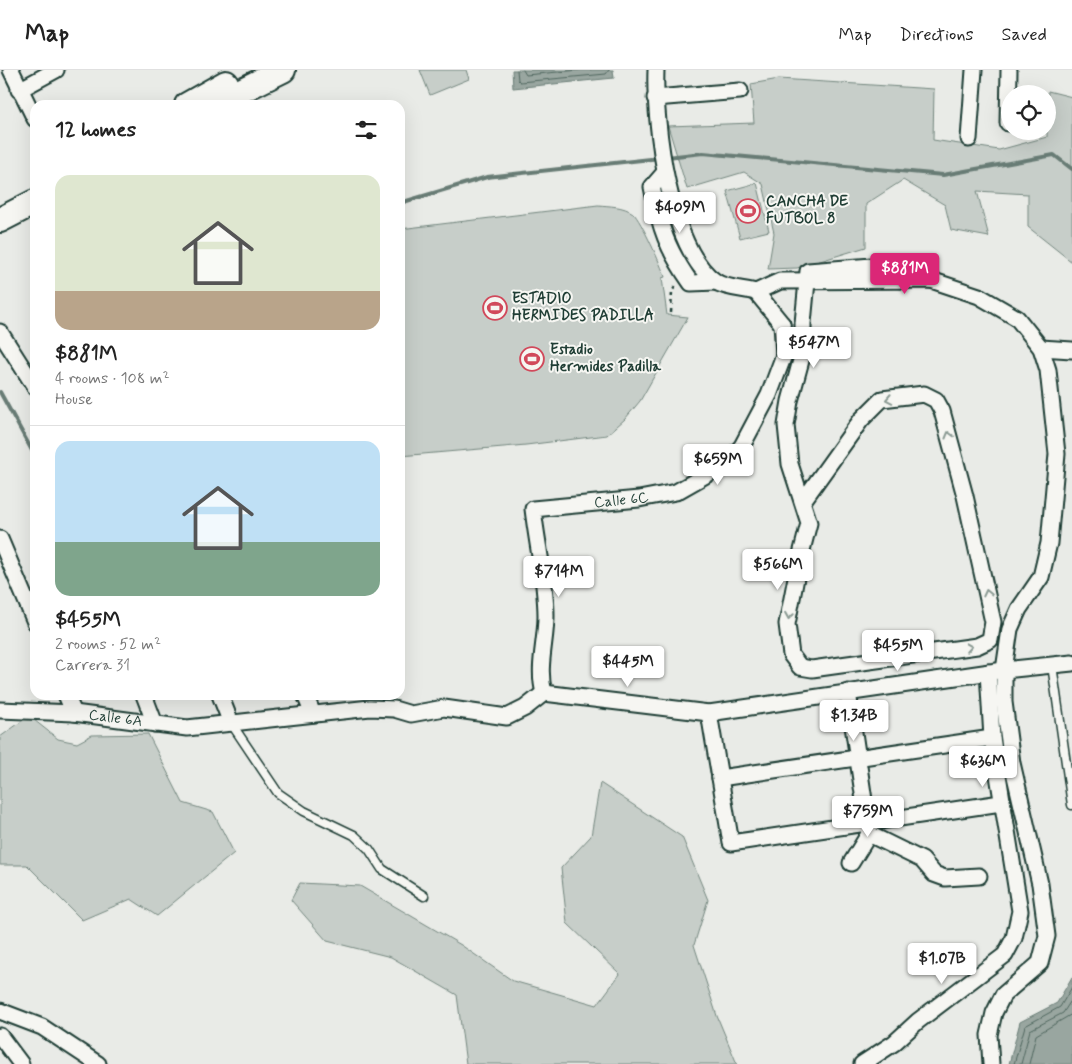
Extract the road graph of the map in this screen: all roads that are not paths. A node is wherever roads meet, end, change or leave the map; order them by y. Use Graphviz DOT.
graph roads {
  1 [pos="11,70"];
  2 [pos="56,70"];
  3 [pos="249,70"];
  4 [pos="283,70"];
  5 [pos="656,70"];
  6 [pos="974,70"];
  7 [pos="1010,70"];
  8 [pos="1009,85"];
  9 [pos="19,90"];
  10 [pos="740,91"];
  11 [pos="655,98"];
  12 [pos="196,100"];
  13 [pos="222,100"];
  14 [pos="30,110"];
  15 [pos="969,139"];
  16 [pos="664,167"];
  17 [pos="30,205"];
  18 [pos="0,220"];
  19 [pos="806,281"];
  20 [pos="716,282"];
  21 [pos="756,292"];
  22 [pos="803,323"];
  23 [pos="782,324"];
  24 [pos="0,332"];
  25 [pos="1041,348"];
  26 [pos="1072,350"];
  27 [pos="30,379"];
  28 [pos="821,475"];
  29 [pos="794,479"];
  30 [pos="803,501"];
  31 [pos="0,538"];
  32 [pos="30,597"];
  33 [pos="1072,663"];
  34 [pos="1052,665"];
  35 [pos="1004,670"];
  36 [pos="988,672"];
  37 [pos="848,692"];
  38 [pos="544,693"];
  39 [pos="68,700"];
  40 [pos="146,700"];
  41 [pos="222,700"];
  42 [pos="307,700"];
  43 [pos="0,710"];
  44 [pos="74,713"];
  45 [pos="709,713"];
  46 [pos="314,714"];
  47 [pos="231,723"];
  48 [pos="155,724"];
  49 [pos="992,738"];
  50 [pos="857,757"];
  51 [pos="720,778"];
  52 [pos="1000,803"];
  53 [pos="1072,806"];
  54 [pos="868,828"];
  55 [pos="851,863"];
  56 [pos="979,876"];
  57 [pos="424,896"];
  58 [pos="0,1011"];
  59 [pos="0,1036"];
  60 [pos="21,1064"];
  61 [pos="98,1064"];
  62 [pos="862,1064"];
  63 [pos="991,1064"];
  1 -- 9 [label="street"];
  2 -- 9 [label="street"];
  3 -- 12 [label="main road"];
  4 -- 13 [label="main road"];
  5 -- 11 [label="street"];
  6 -- 15 [label="street"];
  7 -- 8 [label="street"];
  9 -- 14 [label="street"];
  10 -- 11 [label="street"];
  11 -- 16 [label="street"];
  16 -- 20 [label="street"];
  16 -- 20 [label="street"];
  17 -- 18 [label="main road"];
  19 -- 21 [label="street"];
  19 -- 22 [label="street"];
  19 -- 25 [label="street"];
  20 -- 21 [label="street"];
  21 -- 23 [label="street"];
  22 -- 23 [label="street"];
  22 -- 29 [label="street"];
  23 -- 38 [label="street, Calle 6C"];
  24 -- 27 [label="street"];
  25 -- 26 [label="street"];
  25 -- 35 [label="street"];
  28 -- 29 [label="street"];
  28 -- 30 [label="street"];
  30 -- 28 [label="street, one-way"];
  29 -- 30 [label="street"];
  31 -- 32 [label="street"];
  33 -- 34 [label="street"];
  34 -- 35 [label="street"];
  34 -- 53 [label="lane"];
  35 -- 36 [label="street"];
  35 -- 63 [label="street"];
  36 -- 37 [label="street"];
  36 -- 49 [label="street"];
  37 -- 45 [label="street"];
  37 -- 50 [label="street"];
  38 -- 45 [label="street"];
  38 -- 46 [label="street, Calle 6A"];
  39 -- 44 [label="street"];
  40 -- 48 [label="street"];
  41 -- 47 [label="street"];
  42 -- 46 [label="street"];
  43 -- 44 [label="street, Calle 6A"];
  44 -- 48 [label="street, Calle 6A"];
  45 -- 51 [label="street"];
  46 -- 47 [label="street, Calle 6A"];
  47 -- 48 [label="street, Calle 6A"];
  47 -- 57 [label="lane"];
  49 -- 50 [label="street"];
  49 -- 52 [label="street"];
  50 -- 51 [label="street"];
  50 -- 54 [label="street"];
  51 -- 54 [label="street"];
  52 -- 54 [label="street"];
  52 -- 62 [label="street"];
  54 -- 55 [label="street"];
  54 -- 56 [label="street"];
  58 -- 61 [label="street"];
  59 -- 60 [label="street"];
}
